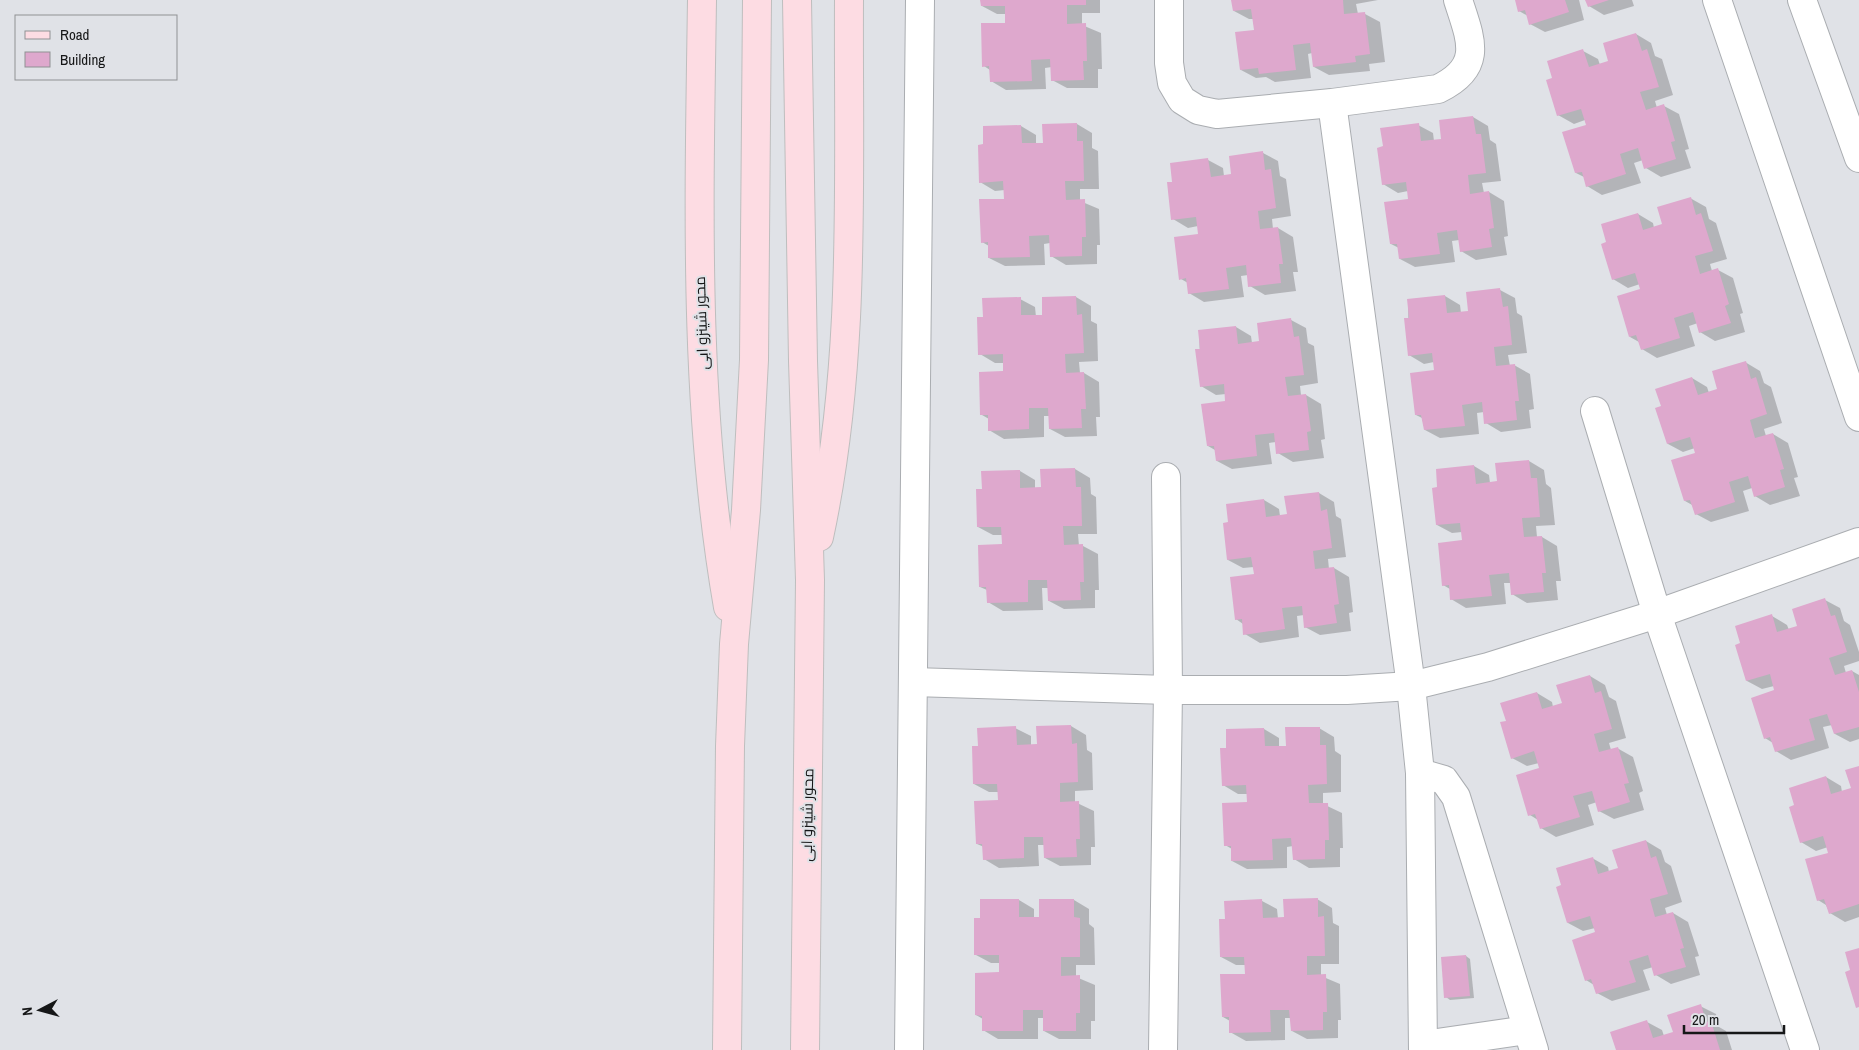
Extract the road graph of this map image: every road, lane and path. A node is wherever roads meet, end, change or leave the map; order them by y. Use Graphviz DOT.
graph roads {
  1 [pos="702,0"];
  2 [pos="757,0"];
  3 [pos="797,0"];
  4 [pos="849,0"];
  5 [pos="920,0"];
  6 [pos="1169,0"];
  7 [pos="1458,0"];
  8 [pos="1717,0"];
  9 [pos="1802,0"];
  10 [pos="1332,103"];
  11 [pos="1859,158"];
  12 [pos="1594,411"];
  13 [pos="1859,416"];
  14 [pos="1166,477"];
  15 [pos="1859,542"];
  16 [pos="810,580"];
  17 [pos="1657,614"];
  18 [pos="734,644"];
  19 [pos="912,682"];
  20 [pos="1411,686"];
  21 [pos="1168,690"];
  22 [pos="1420,774"];
  23 [pos="1531,1040"];
  24 [pos="1423,1048"];
  25 [pos="728,1050"];
  26 [pos="805,1050"];
  27 [pos="909,1050"];
  28 [pos="1163,1050"];
  29 [pos="1805,1050"];
  1 -- 18 [label="main road, محور شينزو ابى"];
  2 -- 18 [label="main road, محور شينزو ابى"];
  3 -- 16 [label="main road, محور شينزو ابى"];
  4 -- 16 [label="main road, محور شينزو ابى"];
  5 -- 19 [label="street"];
  6 -- 10 [label="street"];
  7 -- 10 [label="street"];
  8 -- 13 [label="street"];
  9 -- 11 [label="street"];
  10 -- 20 [label="street"];
  12 -- 17 [label="street"];
  14 -- 21 [label="street"];
  15 -- 17 [label="street"];
  16 -- 26 [label="main road, محور شينزو ابى"];
  17 -- 20 [label="street"];
  17 -- 29 [label="street"];
  18 -- 25 [label="main road, محور شينزو ابى"];
  19 -- 21 [label="street"];
  19 -- 27 [label="street"];
  20 -- 21 [label="street"];
  20 -- 22 [label="street"];
  21 -- 28 [label="street"];
  22 -- 23 [label="street"];
  22 -- 24 [label="street"];
  23 -- 24 [label="street"];
}
